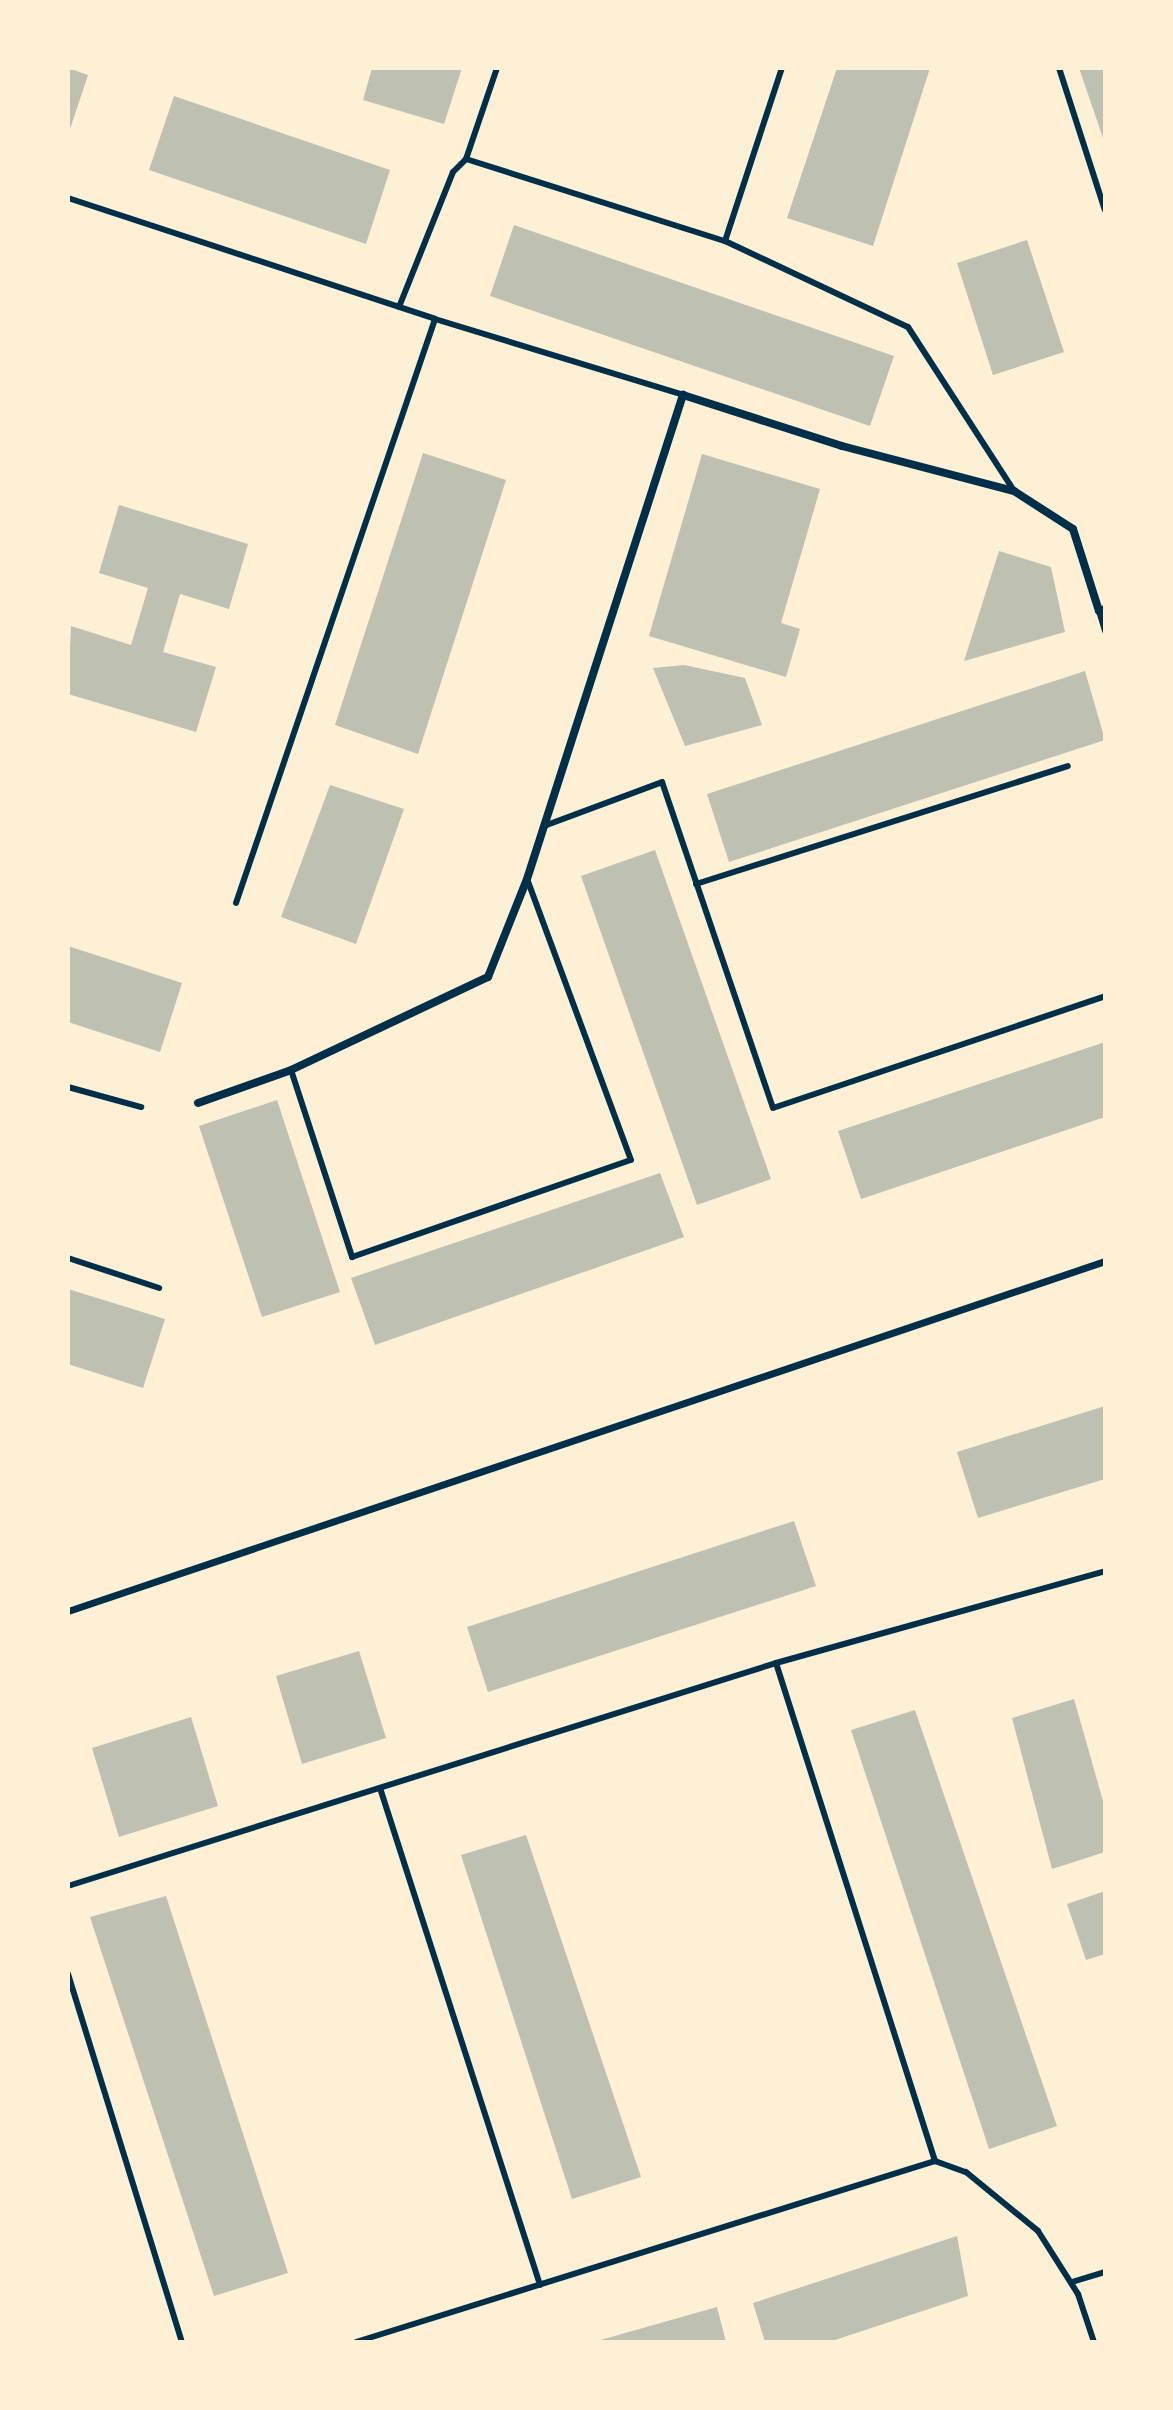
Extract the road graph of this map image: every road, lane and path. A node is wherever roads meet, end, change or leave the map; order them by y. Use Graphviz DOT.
graph roads {
  1 [pos="497,68"];
  2 [pos="782,68"];
  3 [pos="1059,68"];
  4 [pos="466,159"];
  5 [pos="68,198"];
  6 [pos="1105,210"];
  7 [pos="725,241"];
  8 [pos="399,307"];
  9 [pos="435,319"];
  10 [pos="683,395"];
  11 [pos="1014,491"];
  12 [pos="1102,610"];
  13 [pos="1105,631"];
  14 [pos="1068,766"];
  15 [pos="540,828"];
  16 [pos="527,879"];
  17 [pos="696,884"];
  18 [pos="236,903"];
  19 [pos="1105,996"];
  20 [pos="291,1070"];
  21 [pos="68,1087"];
  22 [pos="198,1103"];
  23 [pos="141,1107"];
  24 [pos="68,1258"];
  25 [pos="1105,1261"];
  26 [pos="159,1288"];
  27 [pos="1105,1571"];
  28 [pos="68,1611"];
  29 [pos="776,1663"];
  30 [pos="380,1788"];
  31 [pos="68,1886"];
  32 [pos="68,1974"];
  33 [pos="935,2161"];
  34 [pos="1105,2272"];
  35 [pos="1072,2282"];
  36 [pos="540,2285"];
  37 [pos="182,2342"];
  38 [pos="356,2342"];
  39 [pos="1094,2342"];
  1 -- 4 [label="lane"];
  2 -- 7 [label="lane"];
  3 -- 6 [label="lane"];
  4 -- 7 [label="lane"];
  4 -- 8 [label="lane"];
  5 -- 8 [label="lane"];
  7 -- 11 [label="lane"];
  8 -- 9 [label="lane"];
  9 -- 10 [label="lane"];
  9 -- 18 [label="lane"];
  10 -- 11 [label="street"];
  10 -- 15 [label="street"];
  11 -- 12 [label="street"];
  12 -- 13 [label="lane"];
  14 -- 17 [label="lane"];
  15 -- 16 [label="street"];
  15 -- 17 [label="lane"];
  16 -- 20 [label="street"];
  16 -- 20 [label="lane"];
  17 -- 19 [label="lane"];
  20 -- 22 [label="street"];
  21 -- 23 [label="lane"];
  24 -- 26 [label="lane"];
  25 -- 28 [label="street"];
  27 -- 29 [label="lane"];
  29 -- 30 [label="lane"];
  29 -- 33 [label="lane"];
  30 -- 31 [label="lane"];
  30 -- 36 [label="lane"];
  32 -- 37 [label="lane"];
  33 -- 35 [label="lane"];
  33 -- 36 [label="lane"];
  34 -- 35 [label="lane"];
  35 -- 39 [label="lane"];
  36 -- 38 [label="lane"];
}
